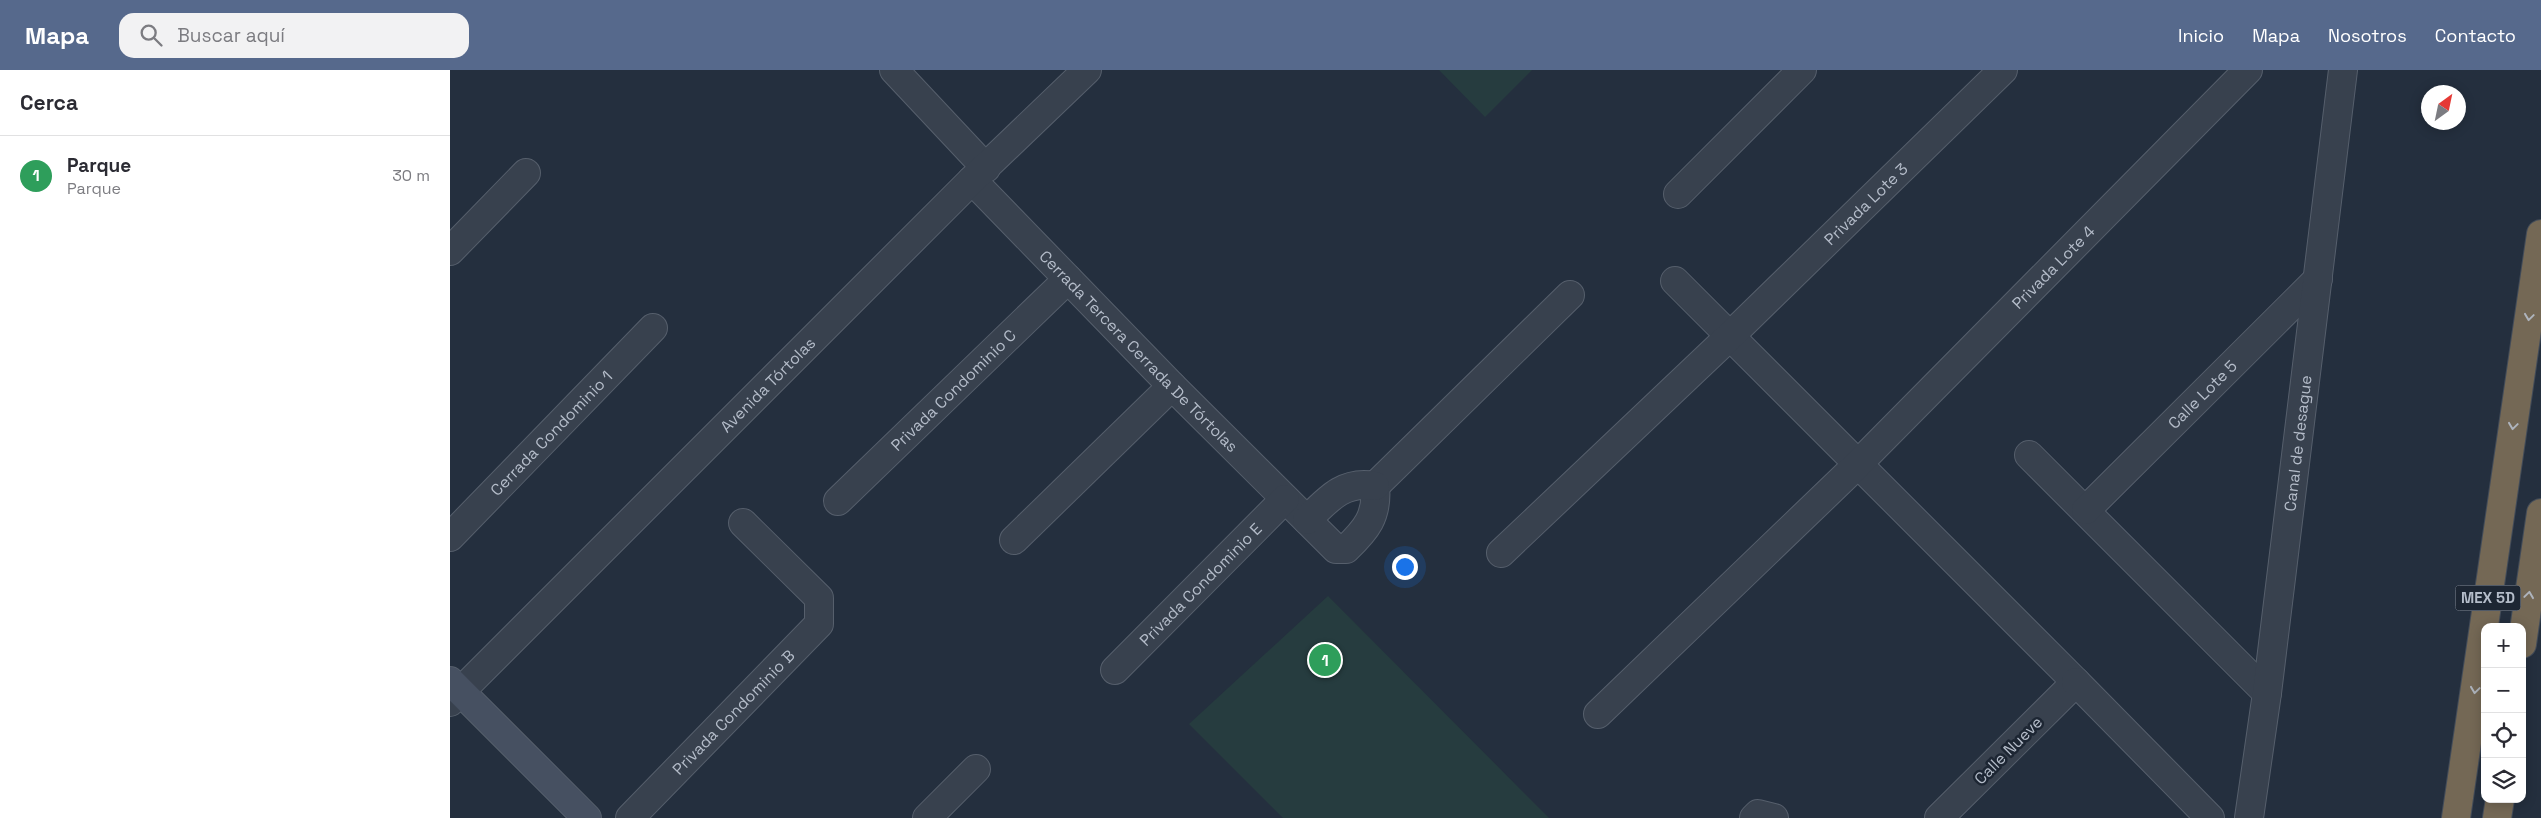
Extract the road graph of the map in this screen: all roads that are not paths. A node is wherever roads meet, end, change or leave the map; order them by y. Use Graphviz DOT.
graph roads {
  1 [pos="894,70"];
  2 [pos="1087,70"];
  3 [pos="1802,70"];
  4 [pos="2003,70"];
  5 [pos="2248,70"];
  6 [pos="2344,70"];
  7 [pos="526,173"];
  8 [pos="979,174"];
  9 [pos="1678,194"];
  10 [pos="2541,234"];
  11 [pos="450,252"];
  12 [pos="1068,279"];
  13 [pos="2318,279"];
  14 [pos="1675,281"];
  15 [pos="1570,295"];
  16 [pos="654,328"];
  17 [pos="1729,336"];
  18 [pos="1172,386"];
  19 [pos="2030,456"];
  20 [pos="1857,465"];
  21 [pos="1375,486"];
  22 [pos="1285,499"];
  23 [pos="838,501"];
  24 [pos="2086,510"];
  25 [pos="2541,513"];
  26 [pos="1307,520"];
  27 [pos="743,522"];
  28 [pos="450,538"];
  29 [pos="1014,540"];
  30 [pos="1501,553"];
  31 [pos="2525,623"];
  32 [pos="1116,670"];
  33 [pos="2076,682"];
  34 [pos="454,692"];
  35 [pos="2267,693"];
  36 [pos="1598,714"];
  37 [pos="976,769"];
  38 [pos="2499,803"];
  39 [pos="587,818"];
  40 [pos="630,818"];
  41 [pos="927,818"];
  42 [pos="1754,818"];
  43 [pos="1774,818"];
  44 [pos="1940,818"];
  45 [pos="2210,818"];
  46 [pos="2249,818"];
  47 [pos="2456,818"];
  48 [pos="2497,818"];
  1 -- 8 [label="street, Cerrada Tercera Cerrada De Tórtolas"];
  2 -- 8 [label="street, Avenida Tórtolas"];
  3 -- 9 [label="street"];
  4 -- 17 [label="street, Privada Lote 3"];
  5 -- 20 [label="street, Privada Lote 4"];
  6 -- 13 [label="street, Canal de desague"];
  7 -- 11 [label="street"];
  8 -- 12 [label="street, Cerrada Tercera Cerrada De Tórtolas"];
  8 -- 34 [label="street, Avenida Tórtolas"];
  10 -- 47 [label="highway, MEX 5D, one-way"];
  12 -- 18 [label="street, Cerrada Tercera Cerrada De Tórtolas"];
  12 -- 23 [label="street, Privada Condominio C"];
  13 -- 24 [label="street, Calle Lote 5"];
  13 -- 35 [label="street, Canal de desague"];
  14 -- 17 [label="street"];
  15 -- 21 [label="street"];
  16 -- 28 [label="street, Cerrada Condominio 1"];
  17 -- 20 [label="street"];
  17 -- 30 [label="street, Privada Lote 3"];
  18 -- 22 [label="street, Cerrada Tercera Cerrada De Tórtolas"];
  18 -- 29 [label="street"];
  19 -- 24 [label="street"];
  20 -- 33 [label="street"];
  20 -- 36 [label="street, Privada Lote 4"];
  21 -- 26 [label="street"];
  21 -- 26 [label="street, Cerrada Tercera Cerrada De Tórtolas"];
  22 -- 26 [label="street, Cerrada Tercera Cerrada De Tórtolas"];
  22 -- 32 [label="street, Privada Condominio E"];
  24 -- 35 [label="street"];
  31 -- 25 [label="highway, MEX 5D, one-way"];
  27 -- 40 [label="street, Privada Condominio B"];
  33 -- 44 [label="street, Calle Nueve"];
  33 -- 45 [label="street"];
  34 -- 39 [label="main road"];
  35 -- 46 [label="street, Canal de desague"];
  37 -- 41 [label="street"];
  38 -- 48 [label="highway"];
  42 -- 43 [label="street"];
}
